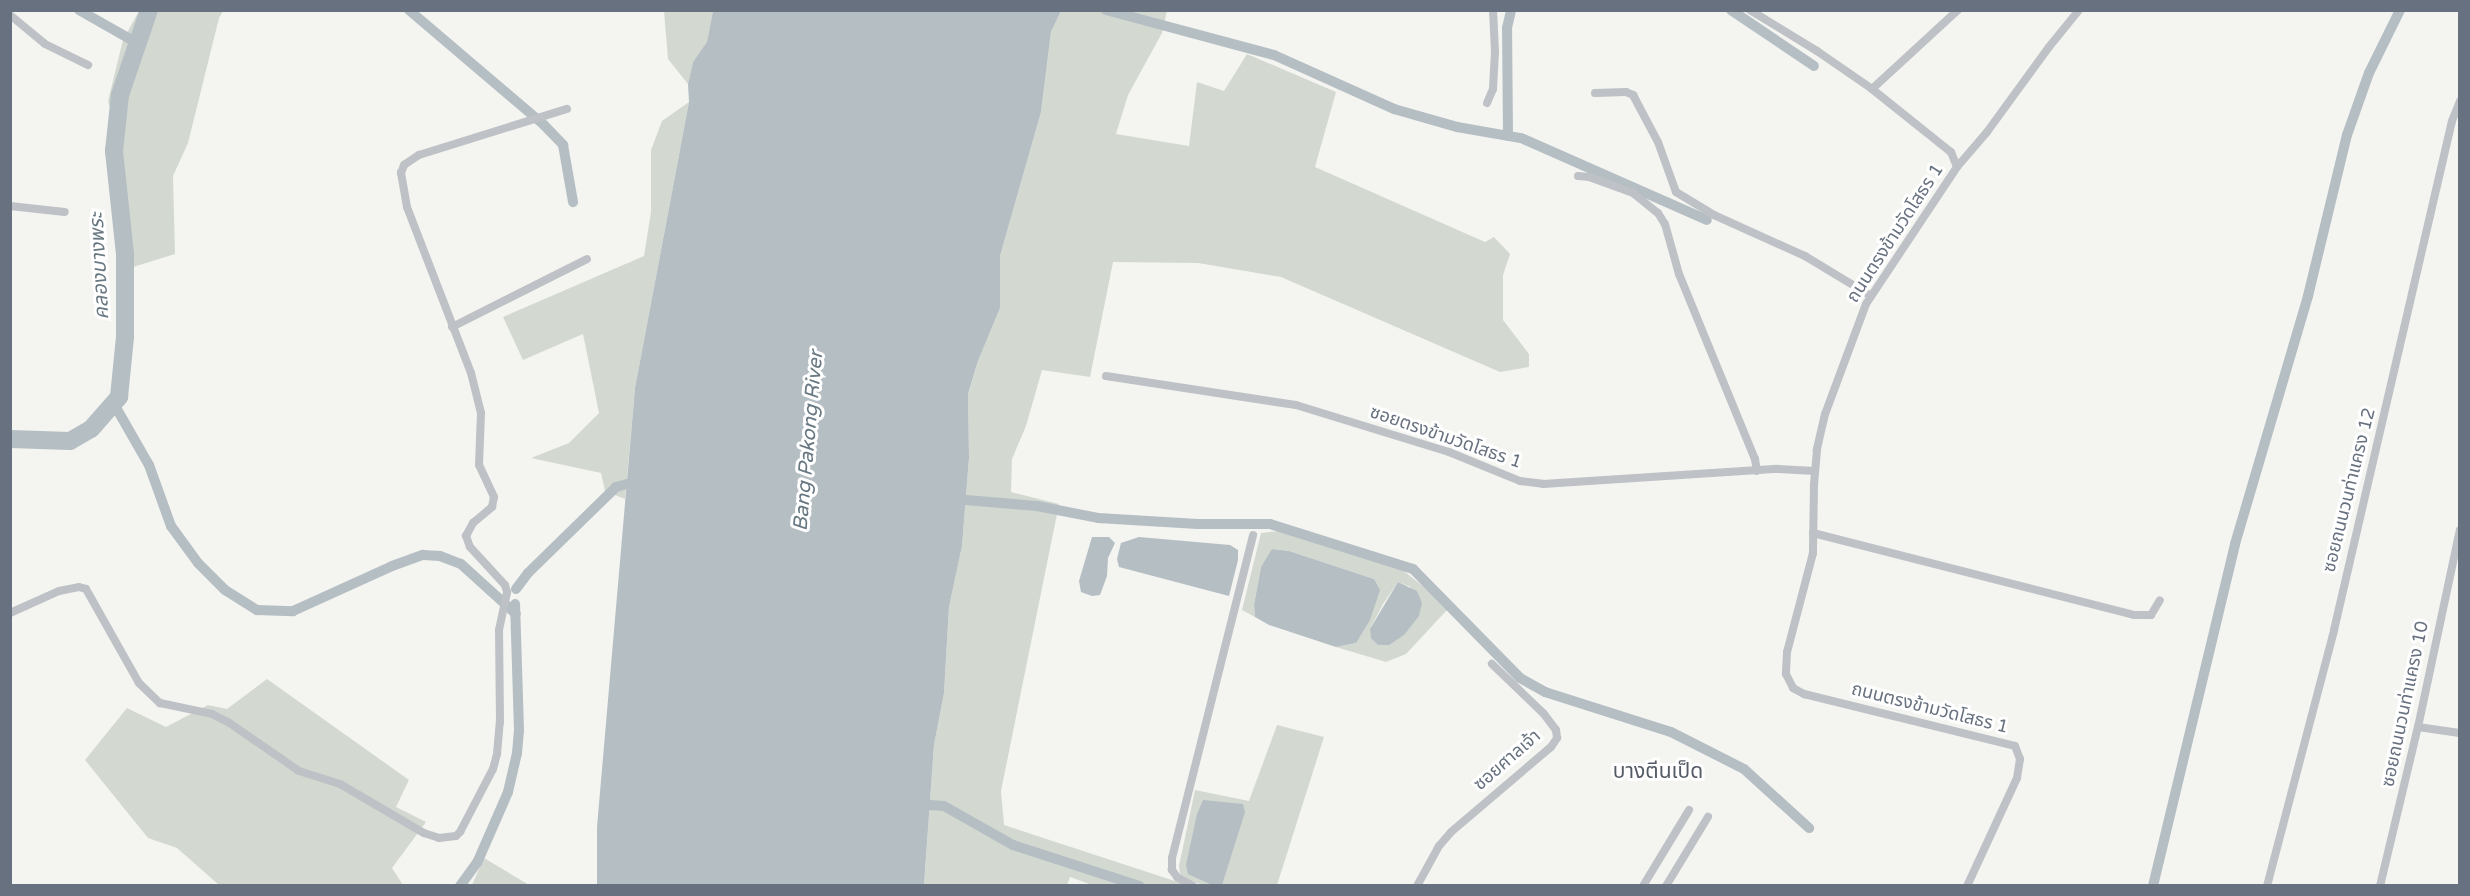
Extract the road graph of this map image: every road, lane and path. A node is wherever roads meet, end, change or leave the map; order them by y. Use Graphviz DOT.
graph roads {
  1 [pos="1493,10"];
  2 [pos="1750,10"];
  3 [pos="1958,10"];
  4 [pos="2079,10"];
  5 [pos="10,15"];
  6 [pos="88,65"];
  7 [pos="1872,89"];
  8 [pos="1595,93"];
  9 [pos="2460,102"];
  10 [pos="1486,103"];
  11 [pos="567,109"];
  12 [pos="1957,167"];
  13 [pos="1578,176"];
  14 [pos="10,206"];
  15 [pos="65,212"];
  16 [pos="587,259"];
  17 [pos="1871,296"];
  18 [pos="452,327"];
  19 [pos="1106,376"];
  20 [pos="1757,471"];
  21 [pos="1815,471"];
  22 [pos="2460,530"];
  23 [pos="1813,533"];
  24 [pos="1253,535"];
  25 [pos="2160,600"];
  26 [pos="10,613"];
  27 [pos="1492,664"];
  28 [pos="2418,727"];
  29 [pos="2460,733"];
  30 [pos="1689,810"];
  31 [pos="1708,817"];
  32 [pos="1193,885"];
  33 [pos="1417,885"];
  34 [pos="1643,885"];
  35 [pos="1666,885"];
  36 [pos="1967,885"];
  37 [pos="2267,885"];
  38 [pos="2380,885"];
  1 -- 10 [label="street"];
  2 -- 7 [label="street, ถนนตรงข้ามวัดโสธร 1"];
  3 -- 7 [label="street"];
  4 -- 12 [label="street"];
  5 -- 6 [label="street"];
  7 -- 12 [label="street, ถนนตรงข้ามวัดโสธร 1"];
  8 -- 17 [label="street"];
  9 -- 37 [label="street, ซอยถนนวนท่าแครง 12"];
  11 -- 18 [label="street"];
  12 -- 17 [label="street, ถนนตรงข้ามวัดโสธร 1"];
  13 -- 20 [label="street"];
  14 -- 15 [label="street"];
  16 -- 18 [label="street"];
  17 -- 21 [label="street, ถนนตรงข้ามวัดโสธร 1"];
  18 -- 26 [label="street"];
  19 -- 20 [label="street, ซอยตรงข้ามวัดโสธร 1"];
  20 -- 21 [label="street, ซอยตรงข้ามวัดโสธร 1"];
  21 -- 23 [label="street, ถนนตรงข้ามวัดโสธร 1"];
  22 -- 28 [label="street, ซอยถนนวนท่าแครง 10"];
  23 -- 25 [label="street"];
  23 -- 36 [label="street, ถนนตรงข้ามวัดโสธร 1"];
  24 -- 32 [label="street"];
  27 -- 33 [label="street, ซอยศาลเจ้า"];
  28 -- 29 [label="street"];
  28 -- 38 [label="street, ซอยถนนวนท่าแครง 10"];
  30 -- 34 [label="street"];
  31 -- 35 [label="street"];
}
